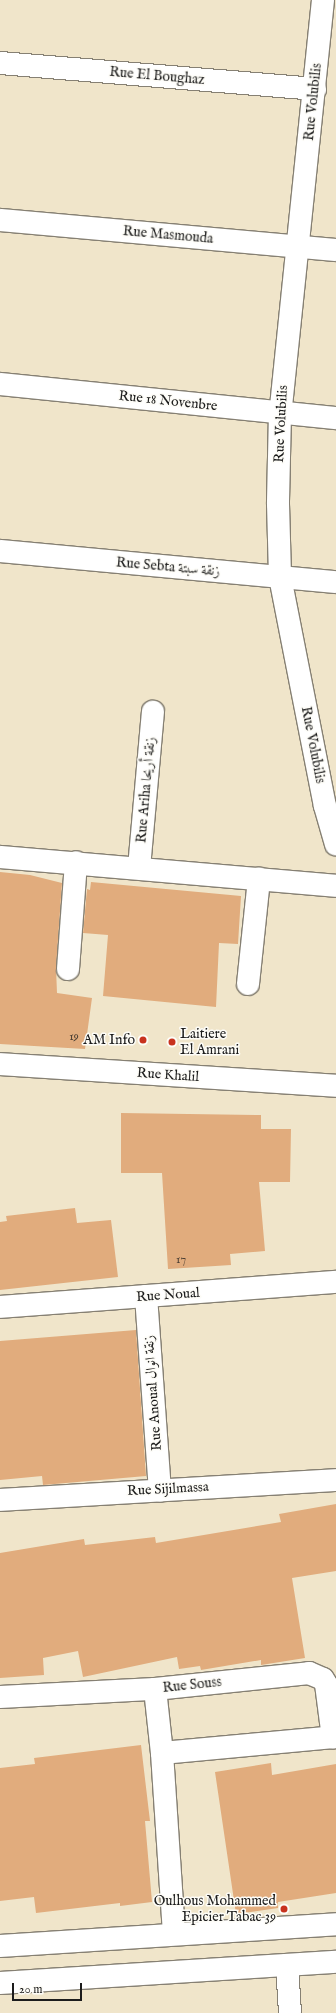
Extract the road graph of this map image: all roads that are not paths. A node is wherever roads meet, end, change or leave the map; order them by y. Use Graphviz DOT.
graph roads {
  1 [pos="322,0"];
  2 [pos="329,24"];
  3 [pos="0,63"];
  4 [pos="315,89"];
  5 [pos="0,220"];
  6 [pos="298,247"];
  7 [pos="336,250"];
  8 [pos="0,384"];
  9 [pos="280,413"];
  10 [pos="336,418"];
  11 [pos="0,551"];
  12 [pos="280,577"];
  13 [pos="336,582"];
  14 [pos="154,712"];
  15 [pos="336,844"];
  16 [pos="0,857"];
  17 [pos="76,862"];
  18 [pos="139,868"];
  19 [pos="259,879"];
  20 [pos="336,886"];
  21 [pos="68,969"];
  22 [pos="248,984"];
  23 [pos="0,1064"];
  24 [pos="336,1086"];
  25 [pos="336,1282"];
  26 [pos="146,1296"];
  27 [pos="0,1307"];
  28 [pos="336,1480"];
  29 [pos="160,1490"];
  30 [pos="0,1500"];
  31 [pos="154,1689"];
  32 [pos="0,1697"];
  33 [pos="334,1738"];
  34 [pos="162,1752"];
  35 [pos="336,1924"];
  36 [pos="174,1933"];
  37 [pos="0,1946"];
  38 [pos="336,1962"];
  39 [pos="287,1965"];
  40 [pos="0,1983"];
  41 [pos="290,2013"];
  1 -- 2 [label="street, Rue Volubilis"];
  2 -- 4 [label="street, Rue Volubilis"];
  3 -- 4 [label="street, Rue El Boughaz"];
  4 -- 6 [label="street, Rue Volubilis"];
  5 -- 6 [label="street, Rue Masmouda"];
  6 -- 7 [label="street, Rue Masmouda"];
  6 -- 9 [label="street, Rue Volubilis"];
  8 -- 9 [label="street, Rue 18 Novenbre"];
  9 -- 10 [label="street, Rue 18 Novenbre"];
  9 -- 12 [label="street, Rue Volubilis"];
  11 -- 12 [label="street, Rue Sebta زنقة سبتة"];
  12 -- 13 [label="street, Rue Sebta زنقة سبتة"];
  12 -- 15 [label="street, Rue Volubilis"];
  14 -- 18 [label="street, Rue Ariha زنقة أريحا"];
  16 -- 17 [label="street"];
  17 -- 18 [label="street"];
  17 -- 21 [label="street"];
  18 -- 19 [label="street"];
  19 -- 20 [label="street"];
  19 -- 22 [label="street"];
  23 -- 24 [label="street, Rue Khalil"];
  25 -- 26 [label="street, Rue Noual"];
  26 -- 27 [label="street, Rue Noual"];
  26 -- 29 [label="street, Rue Anoual زنقة انوال"];
  28 -- 29 [label="street, Rue Sijilmassa"];
  29 -- 30 [label="street, Rue Sijilmassa"];
  31 -- 32 [label="street, Rue Souss"];
  31 -- 33 [label="street, Rue Souss"];
  31 -- 34 [label="street"];
  33 -- 34 [label="street, Rue Souss"];
  34 -- 36 [label="street"];
  35 -- 36 [label="street"];
  36 -- 37 [label="street"];
  38 -- 39 [label="street"];
  39 -- 40 [label="street"];
  39 -- 41 [label="street"];
}
